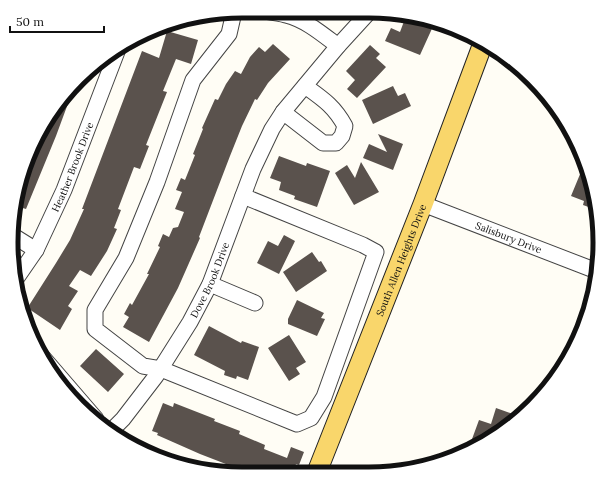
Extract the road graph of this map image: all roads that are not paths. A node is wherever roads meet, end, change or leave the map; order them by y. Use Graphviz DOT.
graph roads {
  1 [pos="233,18"];
  2 [pos="296,18"];
  3 [pos="364,18"];
  4 [pos="338,46"];
  5 [pos="481,48"];
  6 [pos="114,58"];
  7 [pos="305,86"];
  8 [pos="283,112"];
  9 [pos="243,196"];
  10 [pos="423,204"];
  11 [pos="18,239"];
  12 [pos="36,250"];
  13 [pos="591,269"];
  14 [pos="20,273"];
  15 [pos="210,284"];
  16 [pos="255,303"];
  17 [pos="161,368"];
  18 [pos="115,427"];
  19 [pos="319,467"];
  1 -- 17 [label="street"];
  2 -- 4 [label="street"];
  3 -- 4 [label="street, Dove Brook Drive"];
  4 -- 7 [label="street, Dove Brook Drive"];
  5 -- 10 [label="main road, South Allen Heights Drive"];
  6 -- 12 [label="street, Heather Brook Drive"];
  7 -- 8 [label="street, Dove Brook Drive"];
  7 -- 8 [label="street"];
  8 -- 9 [label="street, Dove Brook Drive"];
  9 -- 15 [label="street, Dove Brook Drive"];
  9 -- 17 [label="street"];
  10 -- 13 [label="street, Salisbury Drive"];
  10 -- 19 [label="main road, South Allen Heights Drive"];
  11 -- 12 [label="street"];
  12 -- 14 [label="street, Heather Brook Drive"];
  15 -- 16 [label="street"];
  15 -- 17 [label="street, Dove Brook Drive"];
  17 -- 18 [label="street, Dove Brook Drive"];
}
